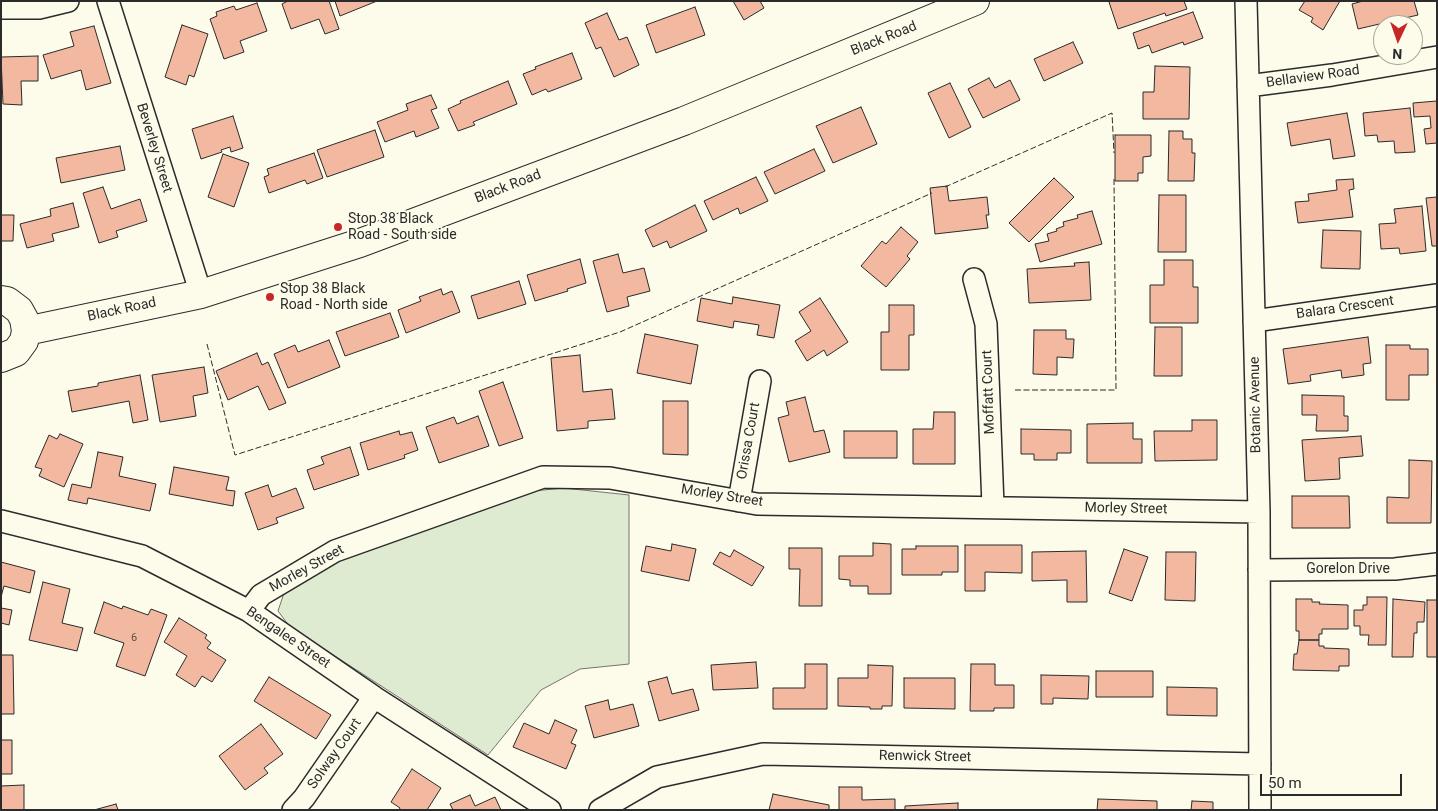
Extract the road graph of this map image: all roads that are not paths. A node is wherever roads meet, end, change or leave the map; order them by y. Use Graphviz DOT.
graph roads {
  1 [pos="68,1"];
  2 [pos="108,1"];
  3 [pos="975,1"];
  4 [pos="1246,1"];
  5 [pos="1,8"];
  6 [pos="1437,57"];
  7 [pos="1248,86"];
  8 [pos="974,280"];
  9 [pos="201,294"];
  10 [pos="1437,294"];
  11 [pos="1,300"];
  12 [pos="1254,321"];
  13 [pos="26,331"];
  14 [pos="1,358"];
  15 [pos="760,381"];
  16 [pos="739,501"];
  17 [pos="993,506"];
  18 [pos="1259,512"];
  19 [pos="1,521"];
  20 [pos="1437,564"];
  21 [pos="1259,570"];
  22 [pos="249,611"];
  23 [pos="374,698"];
  24 [pos="1260,764"];
  25 [pos="293,810"];
  26 [pos="550,810"];
  27 [pos="600,810"];
  28 [pos="1260,810"];
  1 -- 5 [label="street"];
  2 -- 9 [label="street, Beverley Street"];
  3 -- 9 [label="main road, Black Road"];
  4 -- 7 [label="street, Botanic Avenue"];
  6 -- 7 [label="street, Bellaview Road"];
  7 -- 12 [label="street, Botanic Avenue"];
  8 -- 17 [label="street, Moffatt Court"];
  9 -- 13 [label="main road, Black Road"];
  10 -- 12 [label="street, Balara Crescent"];
  11 -- 13 [label="main road"];
  12 -- 18 [label="street, Botanic Avenue"];
  13 -- 14 [label="main road"];
  15 -- 16 [label="street, Orissa Court"];
  16 -- 17 [label="street, Morley Street"];
  16 -- 22 [label="street, Morley Street"];
  17 -- 18 [label="street, Morley Street"];
  18 -- 21 [label="street, Botanic Avenue"];
  19 -- 22 [label="street, Bengalee Street"];
  20 -- 21 [label="street, Gorelon Drive"];
  21 -- 24 [label="street, Botanic Avenue"];
  22 -- 23 [label="street, Bengalee Street"];
  23 -- 25 [label="street, Solway Court"];
  23 -- 26 [label="street, Bengalee Street"];
  24 -- 27 [label="street, Renwick Street"];
  24 -- 28 [label="street, Botanic Avenue"];
}
